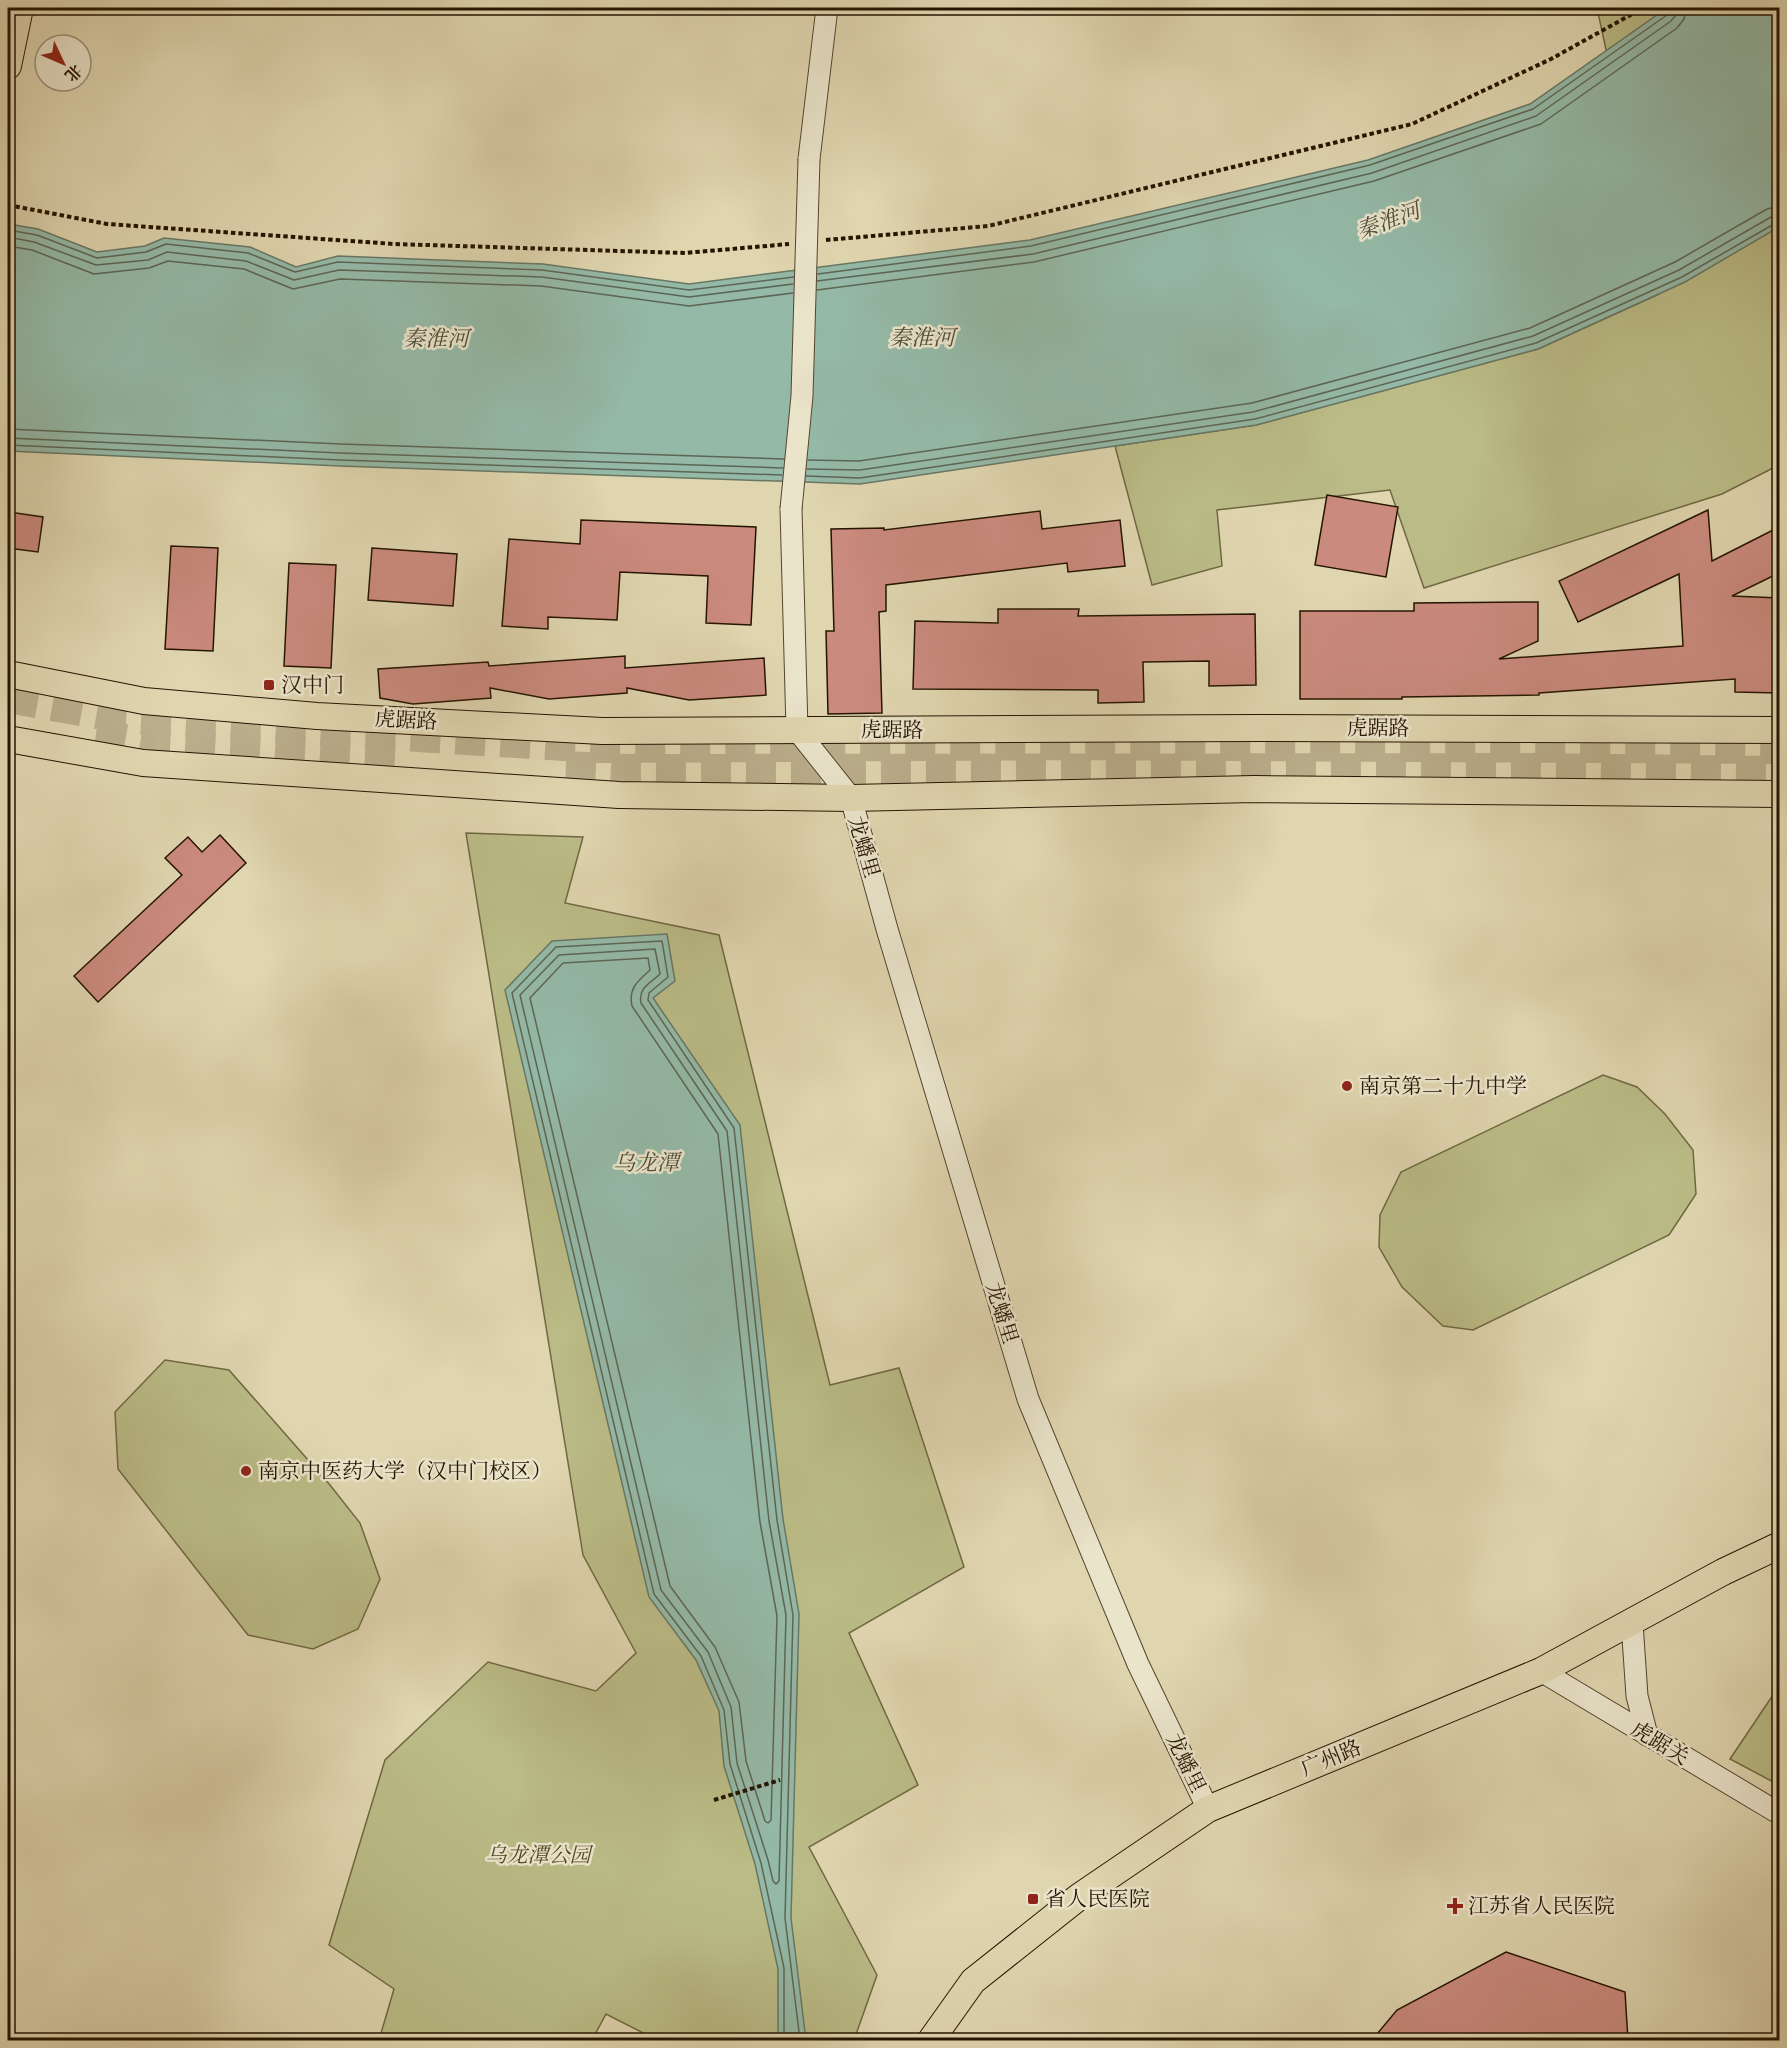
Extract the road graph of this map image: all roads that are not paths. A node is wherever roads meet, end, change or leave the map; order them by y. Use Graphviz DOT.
graph roads {
  1 [pos="20,8"];
  2 [pos="827,8"];
  3 [pos="10,57"];
  4 [pos="8,674"];
  5 [pos="797,730"];
  6 [pos="1779,730"];
  7 [pos="8,739"];
  8 [pos="1779,794"];
  9 [pos="850,798"];
  10 [pos="1779,1545"];
  11 [pos="1632,1623"];
  12 [pos="1541,1671"];
  13 [pos="1647,1735"];
  14 [pos="1208,1809"];
  15 [pos="1779,1814"];
  16 [pos="931,2040"];
  1 -- 3 [label="main road"];
  2 -- 5 [label="street, bridge"];
  4 -- 5 [label="main road, 虎踞路"];
  5 -- 6 [label="main road, 虎踞路"];
  5 -- 9 [label="street"];
  7 -- 9 [label="main road"];
  8 -- 9 [label="main road"];
  9 -- 14 [label="street, 龙蟠里"];
  10 -- 11 [label="main road, 广州路"];
  11 -- 12 [label="main road, 广州路"];
  11 -- 13 [label="street"];
  12 -- 13 [label="street, 虎踞关"];
  12 -- 14 [label="main road, 广州路"];
  13 -- 15 [label="street, 虎踞关"];
  14 -- 16 [label="main road, 广州路"];
}
